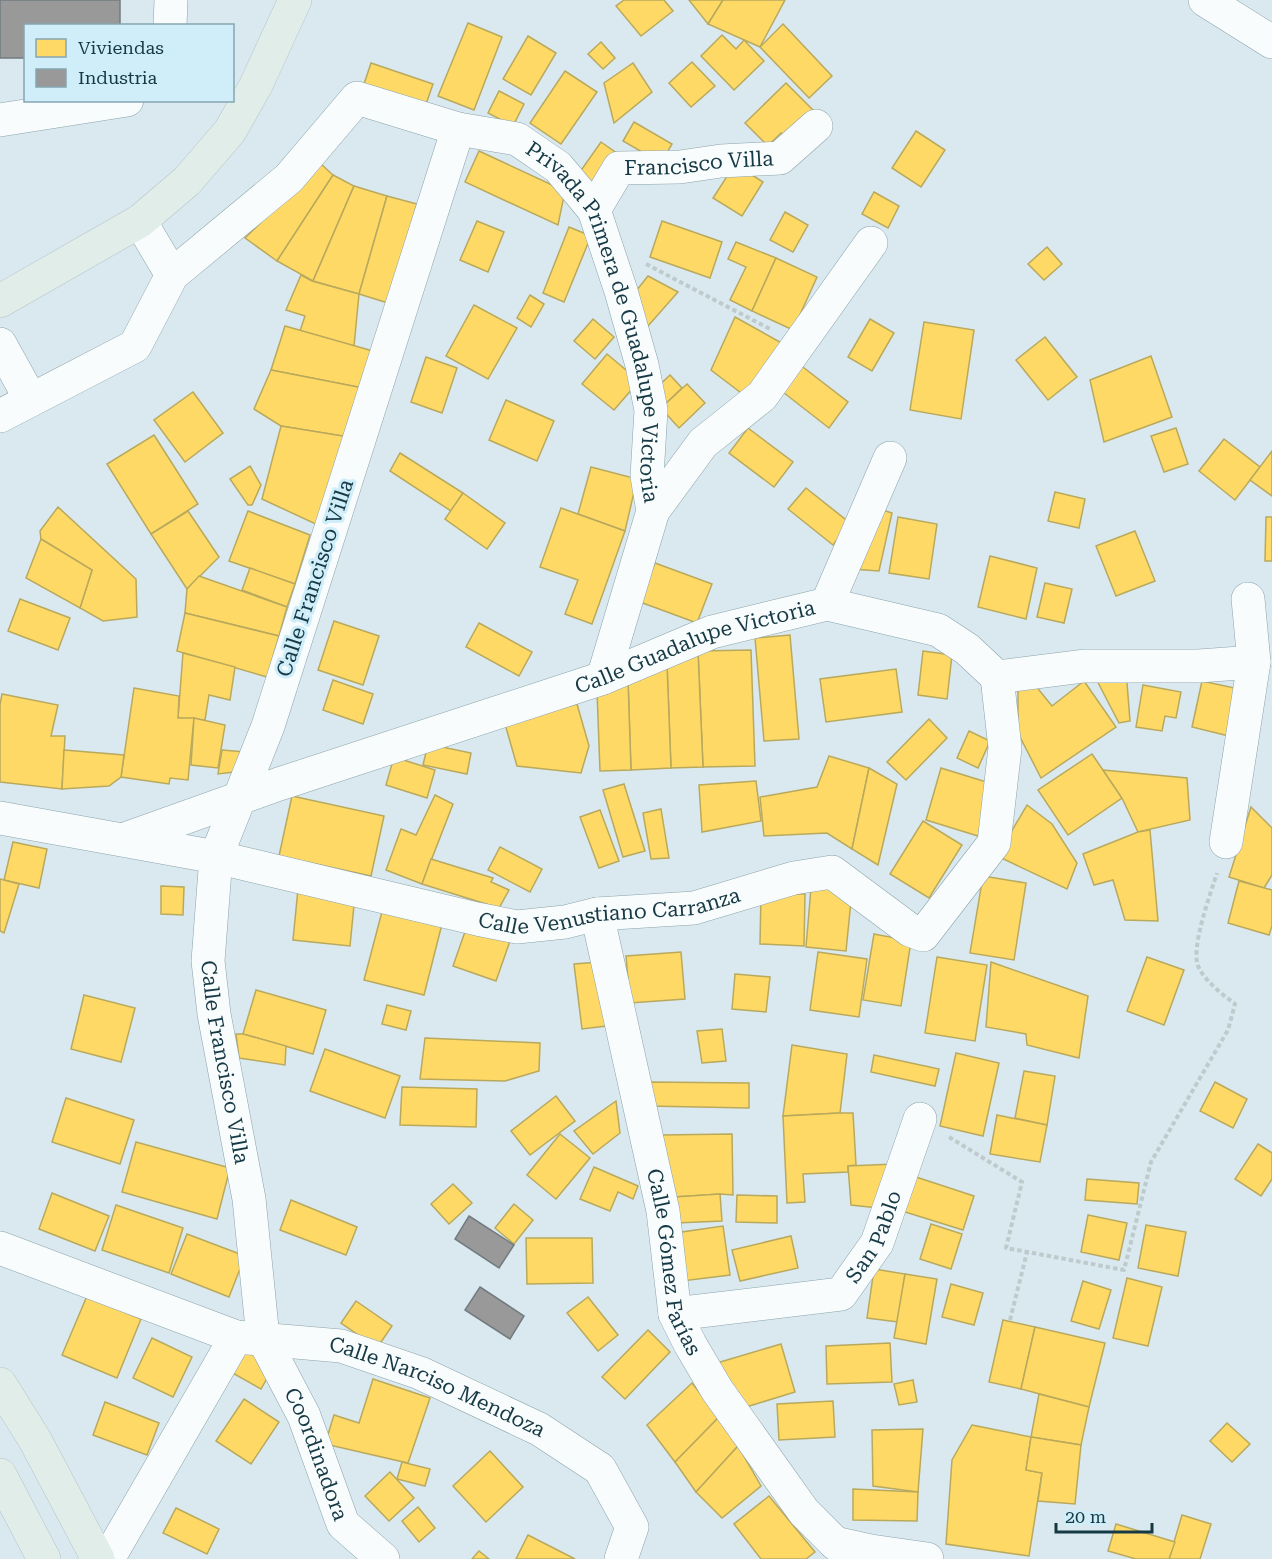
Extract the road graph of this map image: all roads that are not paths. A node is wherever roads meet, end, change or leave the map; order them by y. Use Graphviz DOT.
graph roads {
  1 [pos="171,0"];
  2 [pos="295,0"];
  3 [pos="1205,0"];
  4 [pos="170,24"];
  5 [pos="1272,42"];
  6 [pos="114,102"];
  7 [pos="0,120"];
  8 [pos="816,126"];
  9 [pos="458,129"];
  10 [pos="594,210"];
  11 [pos="140,220"];
  12 [pos="871,243"];
  13 [pos="172,275"];
  14 [pos="0,301"];
  15 [pos="0,344"];
  16 [pos="31,400"];
  17 [pos="0,416"];
  18 [pos="890,458"];
  19 [pos="652,511"];
  20 [pos="1248,599"];
  21 [pos="826,604"];
  22 [pos="1260,638"];
  23 [pos="997,677"];
  24 [pos="603,678"];
  25 [pos="241,797"];
  26 [pos="0,818"];
  27 [pos="123,840"];
  28 [pos="1227,842"];
  29 [pos="216,857"];
  30 [pos="597,914"];
  31 [pos="920,1119"];
  32 [pos="0,1248"];
  33 [pos="675,1314"];
  34 [pos="249,1337"];
  35 [pos="0,1384"];
  36 [pos="0,1475"];
  37 [pos="845,1551"];
  38 [pos="44,1559"];
  39 [pos="98,1559"];
  40 [pos="108,1559"];
  41 [pos="382,1559"];
  42 [pos="621,1559"];
  43 [pos="927,1559"];
  1 -- 4 [label="street"];
  2 -- 11 [label="main road"];
  3 -- 5 [label="street"];
  6 -- 7 [label="street"];
  8 -- 10 [label="street, Francisco Villa"];
  9 -- 10 [label="street, Privada Primera de Guadalupe Victoria"];
  9 -- 13 [label="street"];
  9 -- 25 [label="street, Calle Francisco Villa"];
  10 -- 19 [label="street, Privada Primera de Guadalupe Victoria"];
  11 -- 13 [label="street"];
  11 -- 14 [label="main road"];
  12 -- 19 [label="street"];
  13 -- 16 [label="street"];
  15 -- 16 [label="street"];
  16 -- 17 [label="street"];
  18 -- 21 [label="street"];
  19 -- 24 [label="street, Privada Primera de Guadalupe Victoria"];
  20 -- 22 [label="street"];
  21 -- 23 [label="street, Calle Guadalupe Victoria"];
  21 -- 24 [label="street, Calle Guadalupe Victoria"];
  22 -- 23 [label="street"];
  22 -- 28 [label="street"];
  23 -- 30 [label="street, Calle Venustiano Carranza"];
  24 -- 25 [label="street, Calle Guadalupe Victoria"];
  25 -- 27 [label="street, Calle Guadalupe Victoria"];
  25 -- 29 [label="street, Calle Francisco Villa"];
  26 -- 27 [label="street, Calle Venustiano Carranza"];
  27 -- 29 [label="street, Calle Venustiano Carranza"];
  29 -- 30 [label="street, Calle Venustiano Carranza"];
  29 -- 34 [label="street, Calle Francisco Villa"];
  30 -- 33 [label="street, Calle Gómez Farías"];
  31 -- 33 [label="street, San Pablo"];
  32 -- 34 [label="street, Calle Narciso Mendoza"];
  33 -- 37 [label="street, Calle Gómez Farías"];
  34 -- 40 [label="street"];
  34 -- 41 [label="street, Coordinadora"];
  34 -- 42 [label="street, Calle Narciso Mendoza"];
  35 -- 39 [label="main road"];
  36 -- 38 [label="main road"];
  37 -- 43 [label="street"];
}
